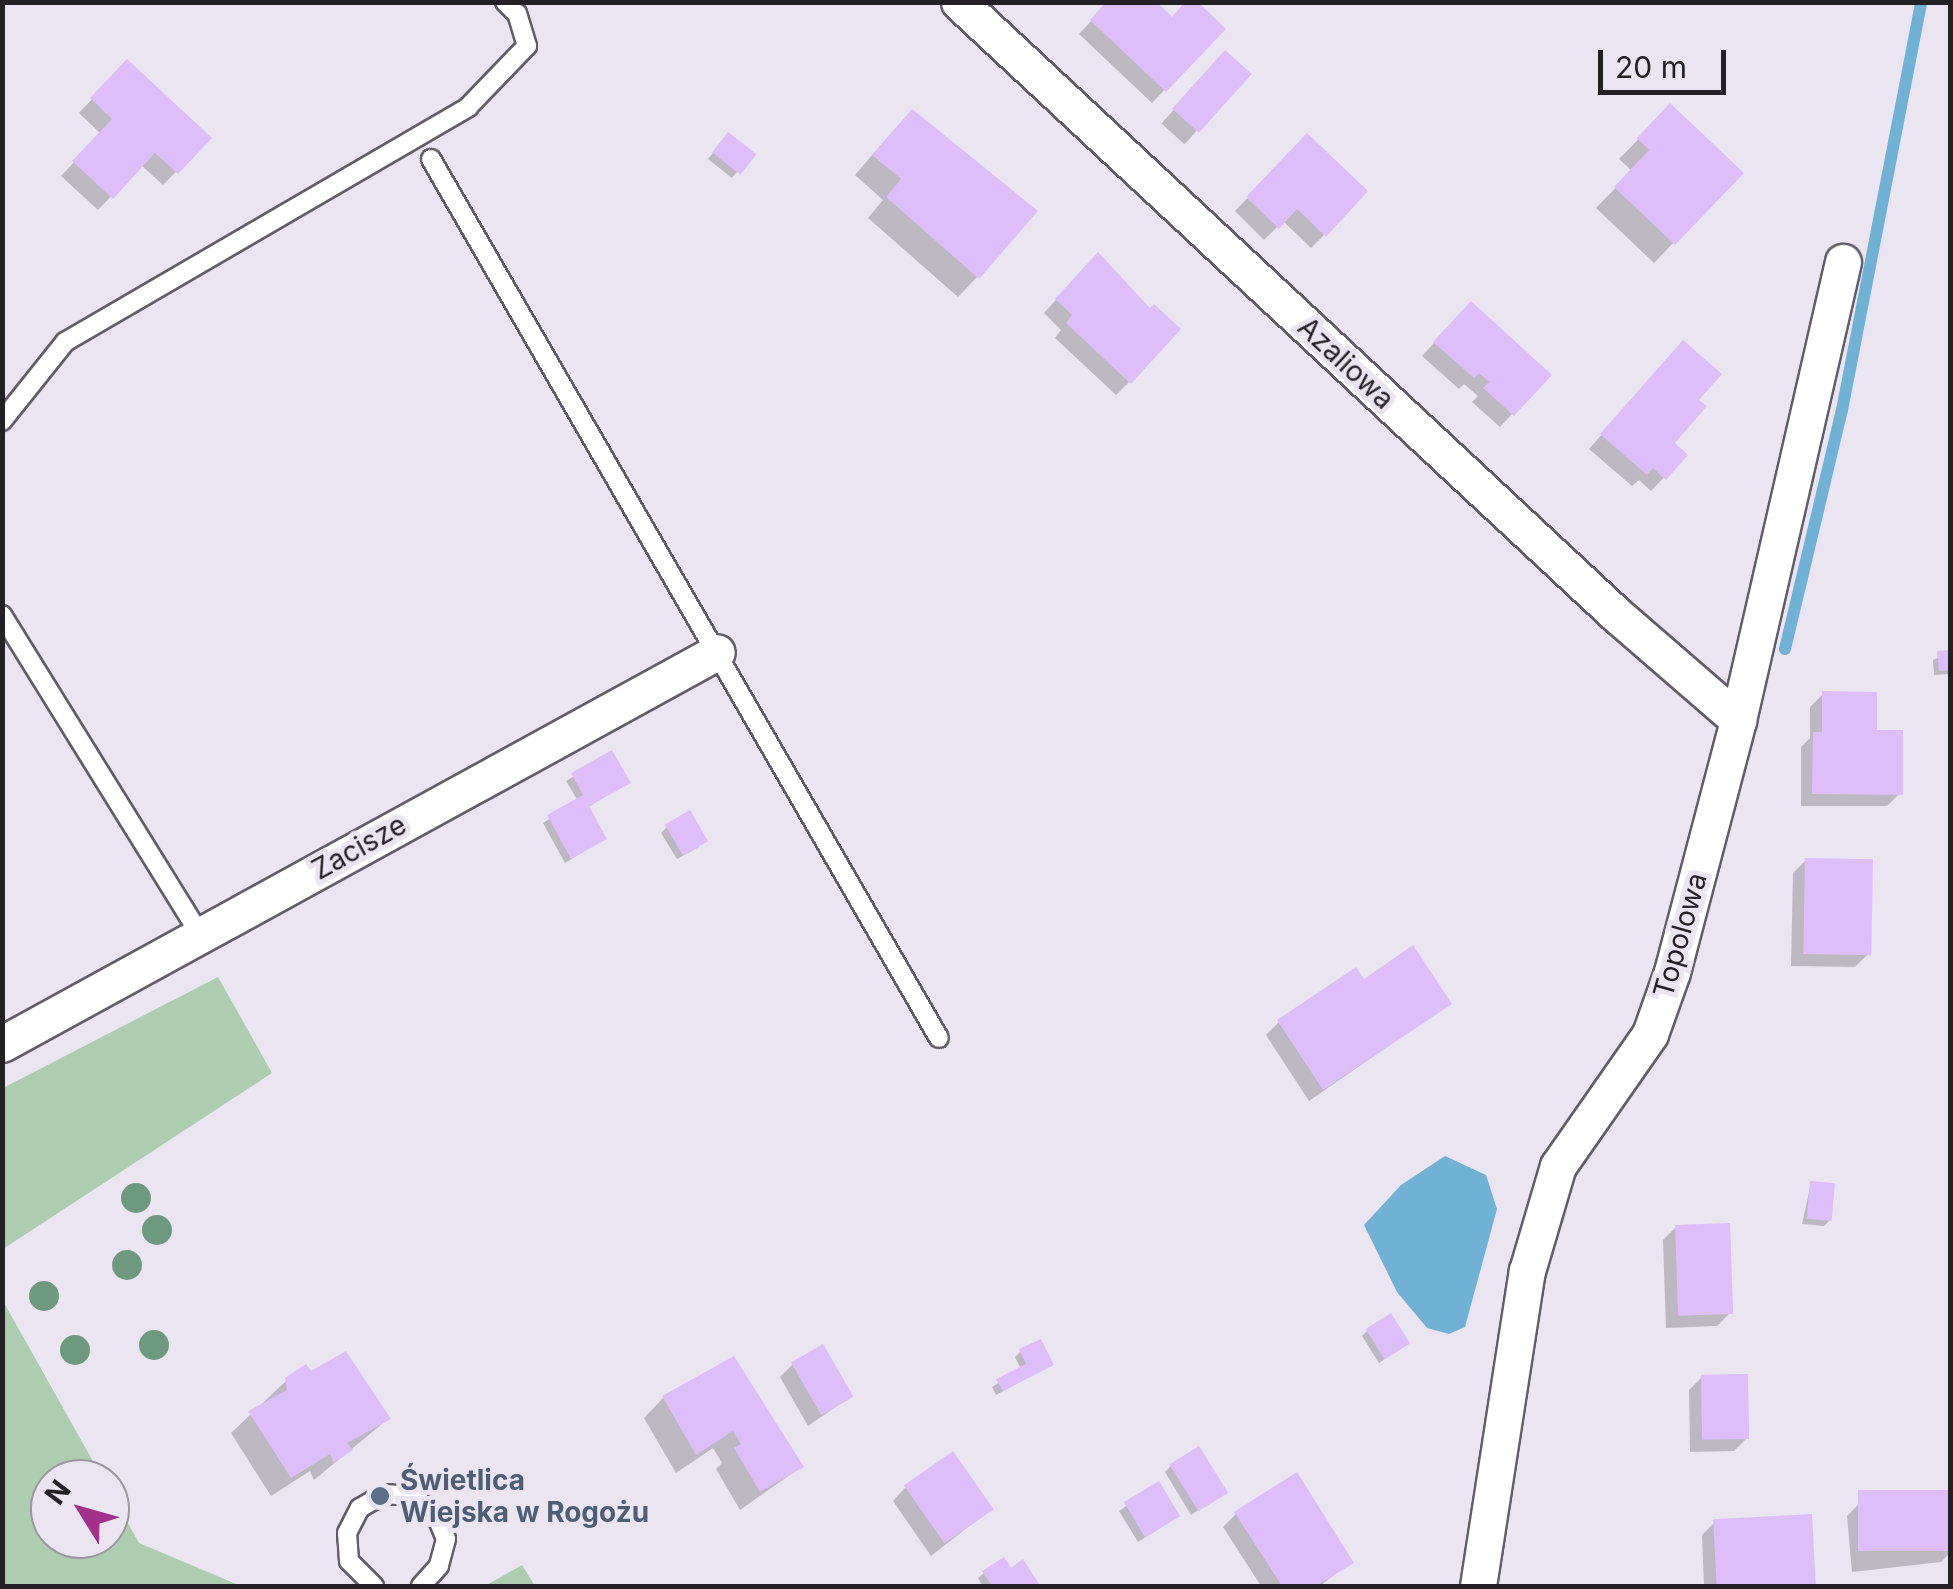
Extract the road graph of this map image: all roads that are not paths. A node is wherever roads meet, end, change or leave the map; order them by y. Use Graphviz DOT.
graph roads {
  1 [pos="505,2"];
  2 [pos="959,2"];
  3 [pos="432,158"];
  4 [pos="1843,262"];
  5 [pos="2,421"];
  6 [pos="2,615"];
  7 [pos="717,652"];
  8 [pos="1738,720"];
  9 [pos="200,934"];
  10 [pos="939,1038"];
  11 [pos="2,1044"];
  12 [pos="374,1586"];
  13 [pos="421,1586"];
  14 [pos="1478,1586"];
  1 -- 5 [label="lane"];
  2 -- 8 [label="street, Azaliowa"];
  3 -- 7 [label="lane"];
  4 -- 8 [label="street, Topolowa"];
  6 -- 9 [label="lane"];
  7 -- 9 [label="street, Zacisze"];
  7 -- 10 [label="lane"];
  8 -- 14 [label="street, Topolowa"];
  9 -- 11 [label="street, Zacisze"];
  12 -- 13 [label="lane"];
}
